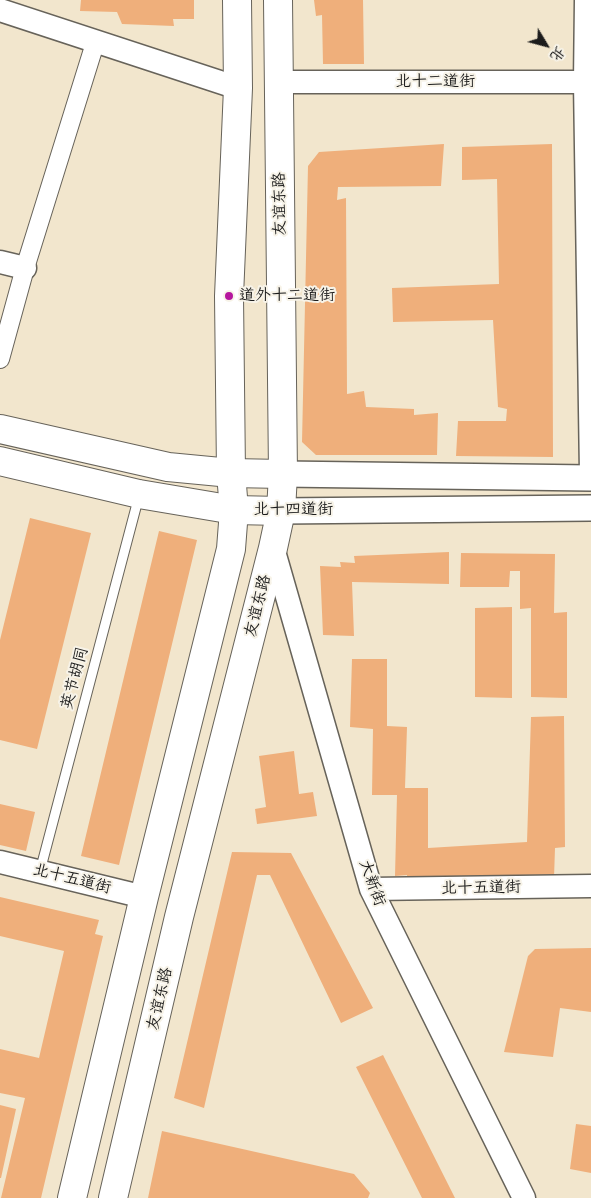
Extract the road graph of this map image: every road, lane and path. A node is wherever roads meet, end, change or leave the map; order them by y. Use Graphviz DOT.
graph roads {
  1 [pos="237,0"];
  2 [pos="278,0"];
  3 [pos="586,0"];
  4 [pos="0,10"];
  5 [pos="96,40"];
  6 [pos="279,82"];
  7 [pos="588,82"];
  8 [pos="238,88"];
  9 [pos="0,262"];
  10 [pos="26,268"];
  11 [pos="0,359"];
  12 [pos="0,428"];
  13 [pos="0,461"];
  14 [pos="231,473"];
  15 [pos="282,474"];
  16 [pos="591,474"];
  17 [pos="591,478"];
  18 [pos="139,494"];
  19 [pos="591,508"];
  20 [pos="234,510"];
  21 [pos="281,510"];
  22 [pos="273,548"];
  23 [pos="0,862"];
  24 [pos="40,871"];
  25 [pos="591,886"];
  26 [pos="371,889"];
  27 [pos="144,897"];
  28 [pos="72,1198"];
  29 [pos="114,1198"];
  30 [pos="524,1198"];
  1 -- 8 [label="main road"];
  2 -- 6 [label="main road, 友谊东路"];
  3 -- 7 [label="street"];
  4 -- 5 [label="street"];
  5 -- 8 [label="street"];
  5 -- 10 [label="street"];
  6 -- 7 [label="street, 北十二道街"];
  6 -- 15 [label="main road, 友谊东路"];
  7 -- 16 [label="street"];
  8 -- 14 [label="main road"];
  9 -- 10 [label="street"];
  10 -- 11 [label="street"];
  12 -- 14 [label="main road"];
  13 -- 18 [label="main road, 北十四道街"];
  14 -- 15 [label="main road"];
  14 -- 20 [label="main road"];
  15 -- 17 [label="main road"];
  15 -- 21 [label="main road, 友谊东路"];
  18 -- 20 [label="main road, 北十四道街"];
  18 -- 24 [label="lane, 英节胡同"];
  19 -- 21 [label="main road, 北十四道街"];
  20 -- 21 [label="main road, 北十四道街"];
  20 -- 27 [label="main road"];
  21 -- 22 [label="main road, 友谊东路"];
  22 -- 26 [label="street, 大新街"];
  22 -- 29 [label="main road, 友谊东路"];
  23 -- 24 [label="street, 北十五道街"];
  24 -- 27 [label="street, 北十五道街"];
  25 -- 26 [label="street, 北十五道街"];
  26 -- 30 [label="street, 大新街"];
  27 -- 28 [label="main road"];
}
